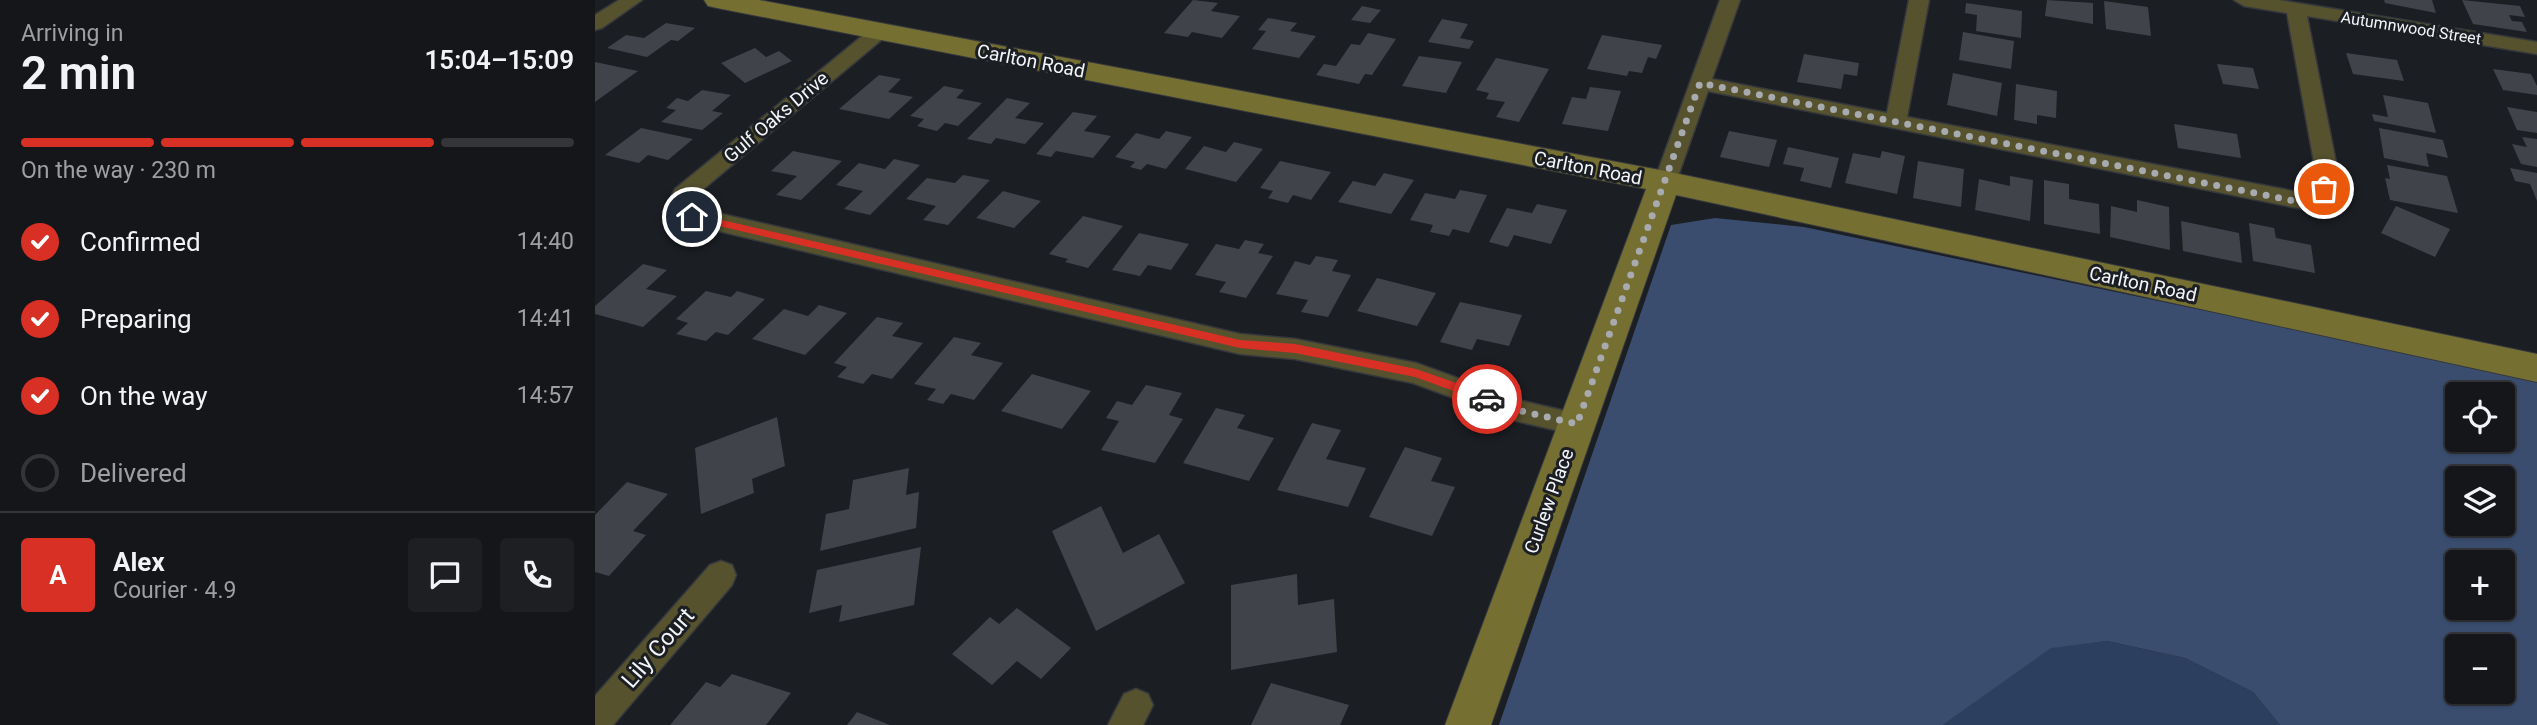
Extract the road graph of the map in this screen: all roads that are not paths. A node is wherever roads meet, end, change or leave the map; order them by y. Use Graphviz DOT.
graph roads {
  1 [pos="632,0"];
  2 [pos="717,0"];
  3 [pos="1730,0"];
  4 [pos="1919,0"];
  5 [pos="2244,0"];
  6 [pos="2296,9"];
  7 [pos="595,24"];
  8 [pos="879,32"];
  9 [pos="2537,48"];
  10 [pos="1700,83"];
  11 [pos="1896,120"];
  12 [pos="1665,182"];
  13 [pos="2537,368"];
  14 [pos="1577,424"];
  15 [pos="721,575"];
  16 [pos="595,721"];
  17 [pos="1468,725"];
  1 -- 7 [label="street"];
  2 -- 8 [label="street, Carlton Road"];
  3 -- 10 [label="street, Curlew Place"];
  4 -- 11 [label="street"];
  5 -- 6 [label="street, Autumnwood Street"];
  6 -- 9 [label="street, Autumnwood Street"];
  6 -- 11 [label="street"];
  8 -- 12 [label="street, Carlton Road"];
  8 -- 14 [label="street, Gulf Oaks Drive"];
  10 -- 11 [label="street"];
  10 -- 12 [label="street, Curlew Place"];
  12 -- 13 [label="street, Carlton Road"];
  12 -- 14 [label="street, Curlew Place"];
  14 -- 17 [label="street, Curlew Place"];
  15 -- 16 [label="street, Lily Court"];
}
